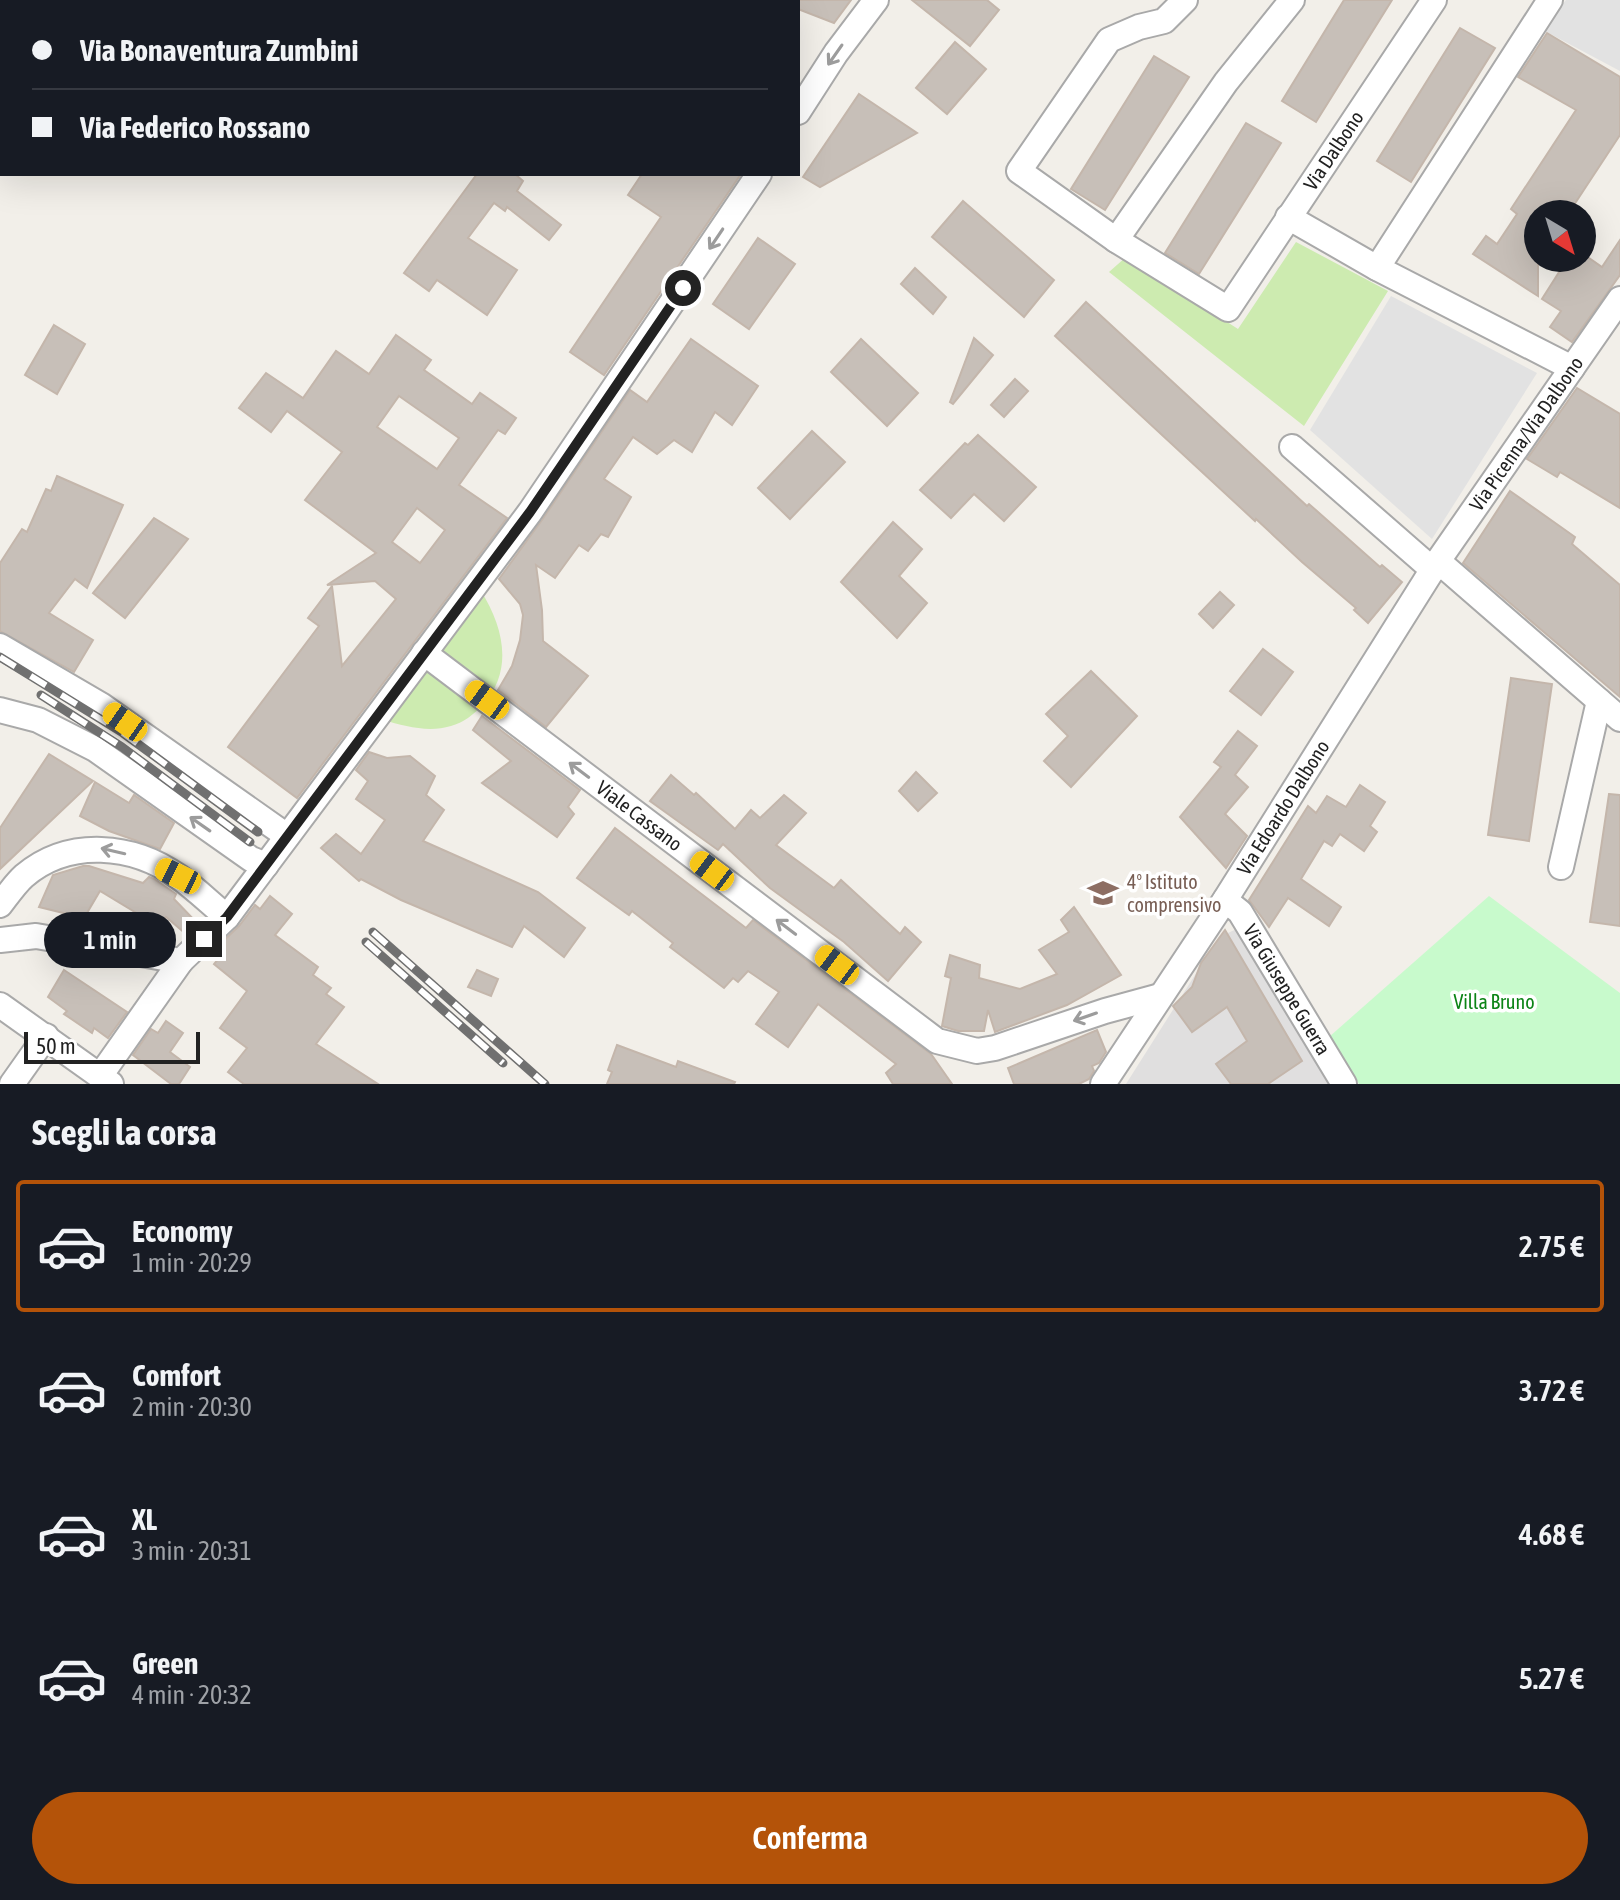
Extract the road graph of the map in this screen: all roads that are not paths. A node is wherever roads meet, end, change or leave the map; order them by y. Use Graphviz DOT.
graph roads {
  1 [pos="876,0"];
  2 [pos="1185,0"];
  3 [pos="1292,0"];
  4 [pos="1434,0"];
  5 [pos="1550,0"];
  6 [pos="800,109"];
  7 [pos="758,176"];
  8 [pos="1288,217"];
  9 [pos="1116,240"];
  10 [pos="1377,268"];
  11 [pos="1620,299"];
  12 [pos="1572,368"];
  13 [pos="1292,447"];
  14 [pos="1436,565"];
  15 [pos="0,646"];
  16 [pos="424,653"];
  17 [pos="1599,701"];
  18 [pos="0,710"];
  19 [pos="1620,719"];
  20 [pos="287,836"];
  21 [pos="266,865"];
  22 [pos="1561,867"];
  23 [pos="1225,900"];
  24 [pos="0,905"];
  25 [pos="227,917"];
  26 [pos="0,940"];
  27 [pos="181,961"];
  28 [pos="1160,996"];
  29 [pos="0,1005"];
  30 [pos="46,1036"];
  31 [pos="105,1080"];
  32 [pos="12,1084"];
  33 [pos="1103,1084"];
  34 [pos="1344,1084"];
  1 -- 6 [label="street, one-way"];
  2 -- 9 [label="street"];
  3 -- 9 [label="street"];
  4 -- 8 [label="street, Via Dalbono"];
  5 -- 10 [label="street"];
  7 -- 16 [label="street, one-way"];
  8 -- 9 [label="street, Via Dalbono"];
  8 -- 10 [label="street"];
  10 -- 12 [label="street"];
  11 -- 12 [label="street, Via Picenna/Via Dalbono"];
  12 -- 14 [label="street, Via Picenna/Via Dalbono"];
  13 -- 14 [label="street"];
  14 -- 17 [label="street"];
  14 -- 23 [label="street, Via Edoardo Dalbono"];
  15 -- 20 [label="street"];
  16 -- 20 [label="street"];
  28 -- 16 [label="street, Viale Cassano, one-way"];
  17 -- 19 [label="street"];
  17 -- 22 [label="street"];
  21 -- 18 [label="street, one-way"];
  20 -- 21 [label="street"];
  21 -- 25 [label="street"];
  23 -- 28 [label="street, Via Edoardo Dalbono"];
  23 -- 34 [label="street, Via Giuseppe Guerra"];
  25 -- 24 [label="street, one-way"];
  25 -- 27 [label="street"];
  26 -- 27 [label="street"];
  27 -- 31 [label="street"];
  28 -- 33 [label="street, Via Edoardo Dalbono"];
  29 -- 30 [label="street"];
  30 -- 31 [label="street"];
  30 -- 32 [label="street"];
}
